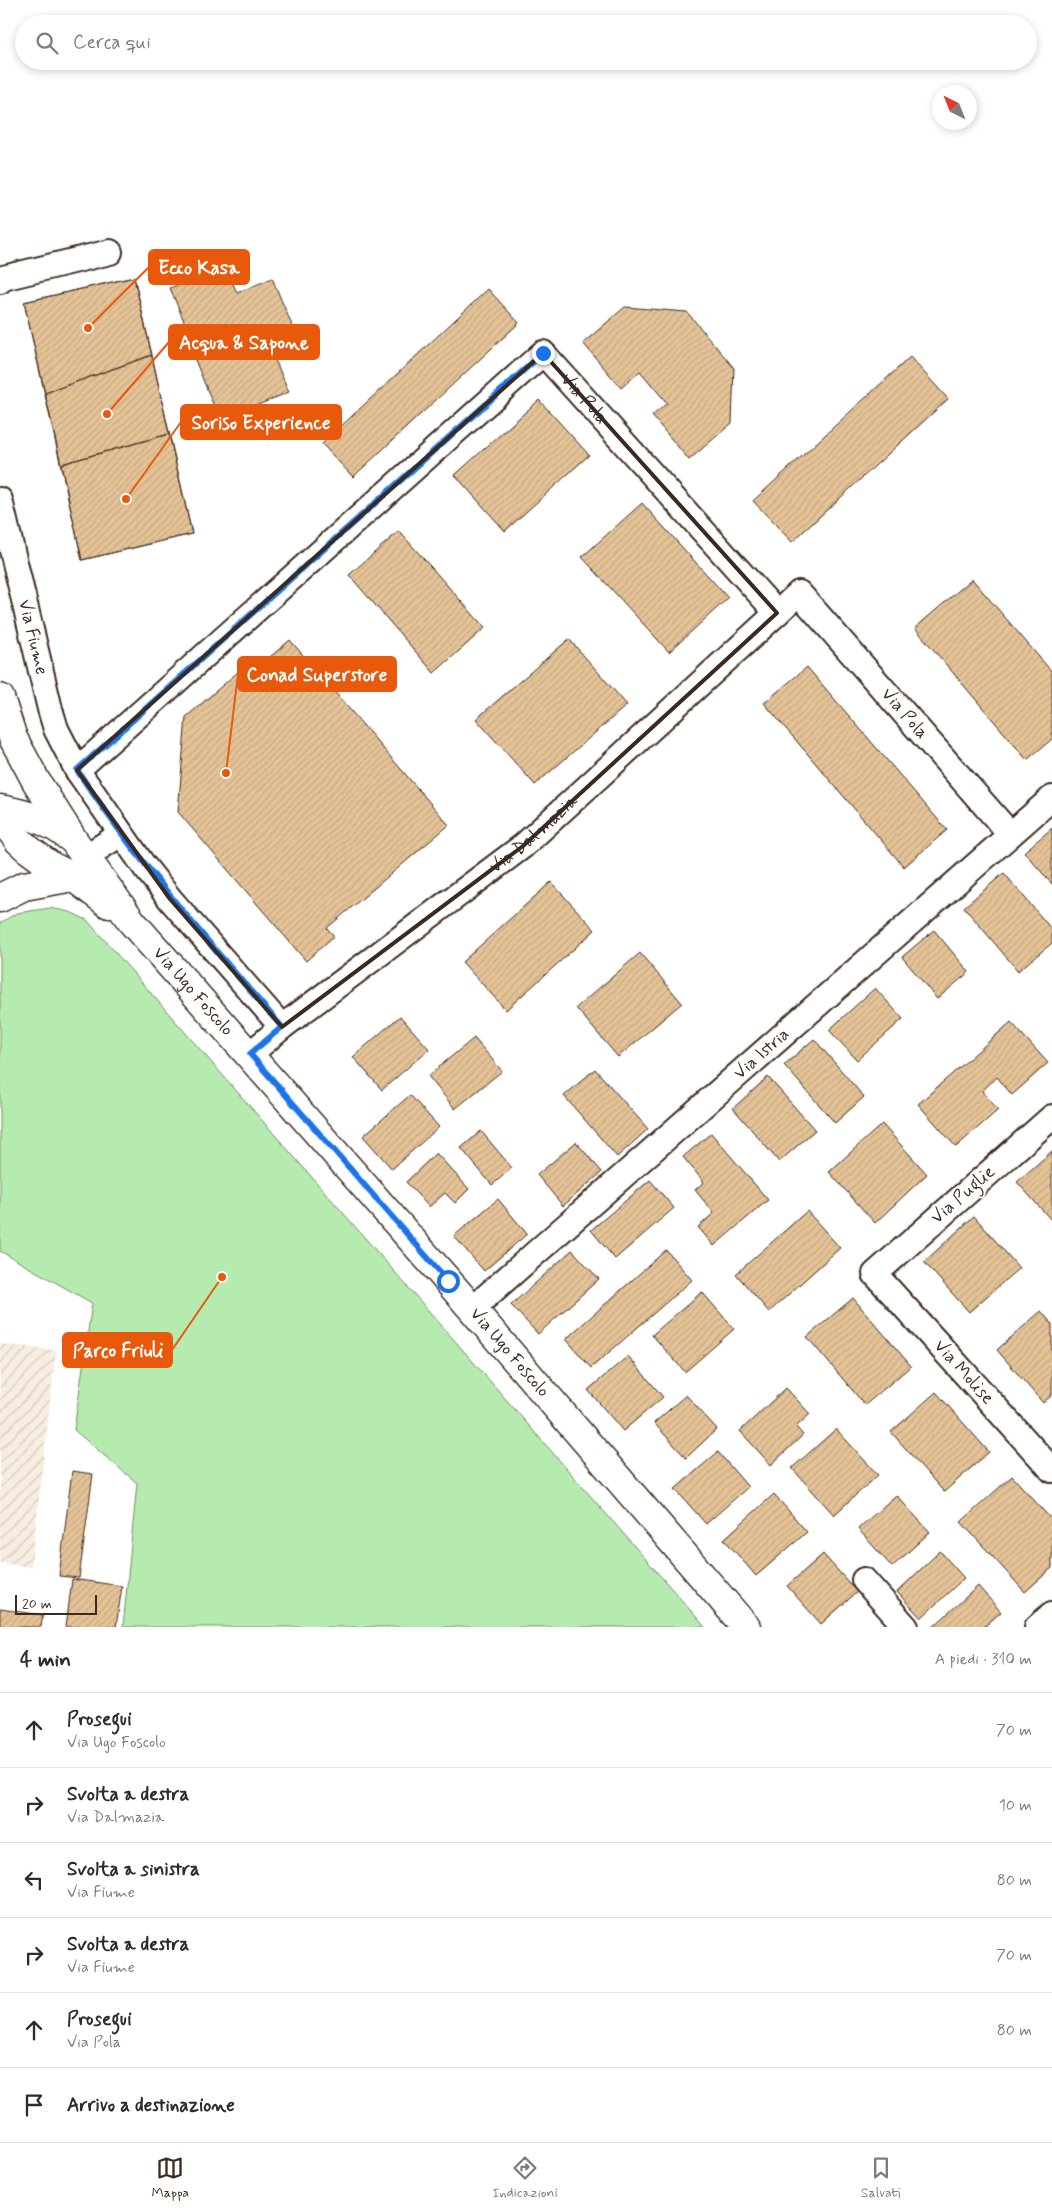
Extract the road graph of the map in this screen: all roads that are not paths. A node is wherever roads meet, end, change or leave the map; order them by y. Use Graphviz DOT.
graph roads {
  1 [pos="110,252"];
  2 [pos="0,281"];
  3 [pos="0,500"];
  4 [pos="799,593"];
  5 [pos="777,613"];
  6 [pos="0,698"];
  7 [pos="77,770"];
  8 [pos="1052,798"];
  9 [pos="0,809"];
  10 [pos="0,816"];
  11 [pos="121,834"];
  12 [pos="1010,834"];
  13 [pos="78,858"];
  14 [pos="0,898"];
  15 [pos="282,1027"];
  16 [pos="250,1054"];
  17 [pos="1052,1117"];
  18 [pos="875,1274"];
  19 [pos="472,1309"];
  20 [pos="1052,1470"];
  21 [pos="864,1580"];
  22 [pos="1052,1614"];
  23 [pos="746,1627"];
  24 [pos="906,1627"];
  25 [pos="1037,1627"];
  1 -- 2 [label="street"];
  3 -- 7 [label="street, Via Fiume"];
  4 -- 5 [label="street, Via Dalmazia"];
  4 -- 12 [label="street, Via Pola"];
  5 -- 7 [label="street, Via Pola"];
  5 -- 15 [label="street, Via Dalmazia"];
  6 -- 13 [label="street, Via Ugo Foscolo"];
  7 -- 11 [label="street, Via Fiume"];
  8 -- 12 [label="street, Via Istria"];
  9 -- 13 [label="street, Via Ugo Foscolo"];
  10 -- 13 [label="street, Via Ugo Foscolo"];
  11 -- 13 [label="street"];
  11 -- 15 [label="street, Via Fiume"];
  12 -- 19 [label="street, Via Istria"];
  13 -- 14 [label="street"];
  13 -- 16 [label="street, Via Ugo Foscolo"];
  15 -- 16 [label="street, Via Dalmazia"];
  16 -- 19 [label="street, Via Ugo Foscolo"];
  17 -- 18 [label="street, Via Puglie"];
  18 -- 20 [label="street, Via Molise"];
  19 -- 23 [label="street, Via Ugo Foscolo"];
  21 -- 24 [label="street"];
  22 -- 25 [label="street"];
}
